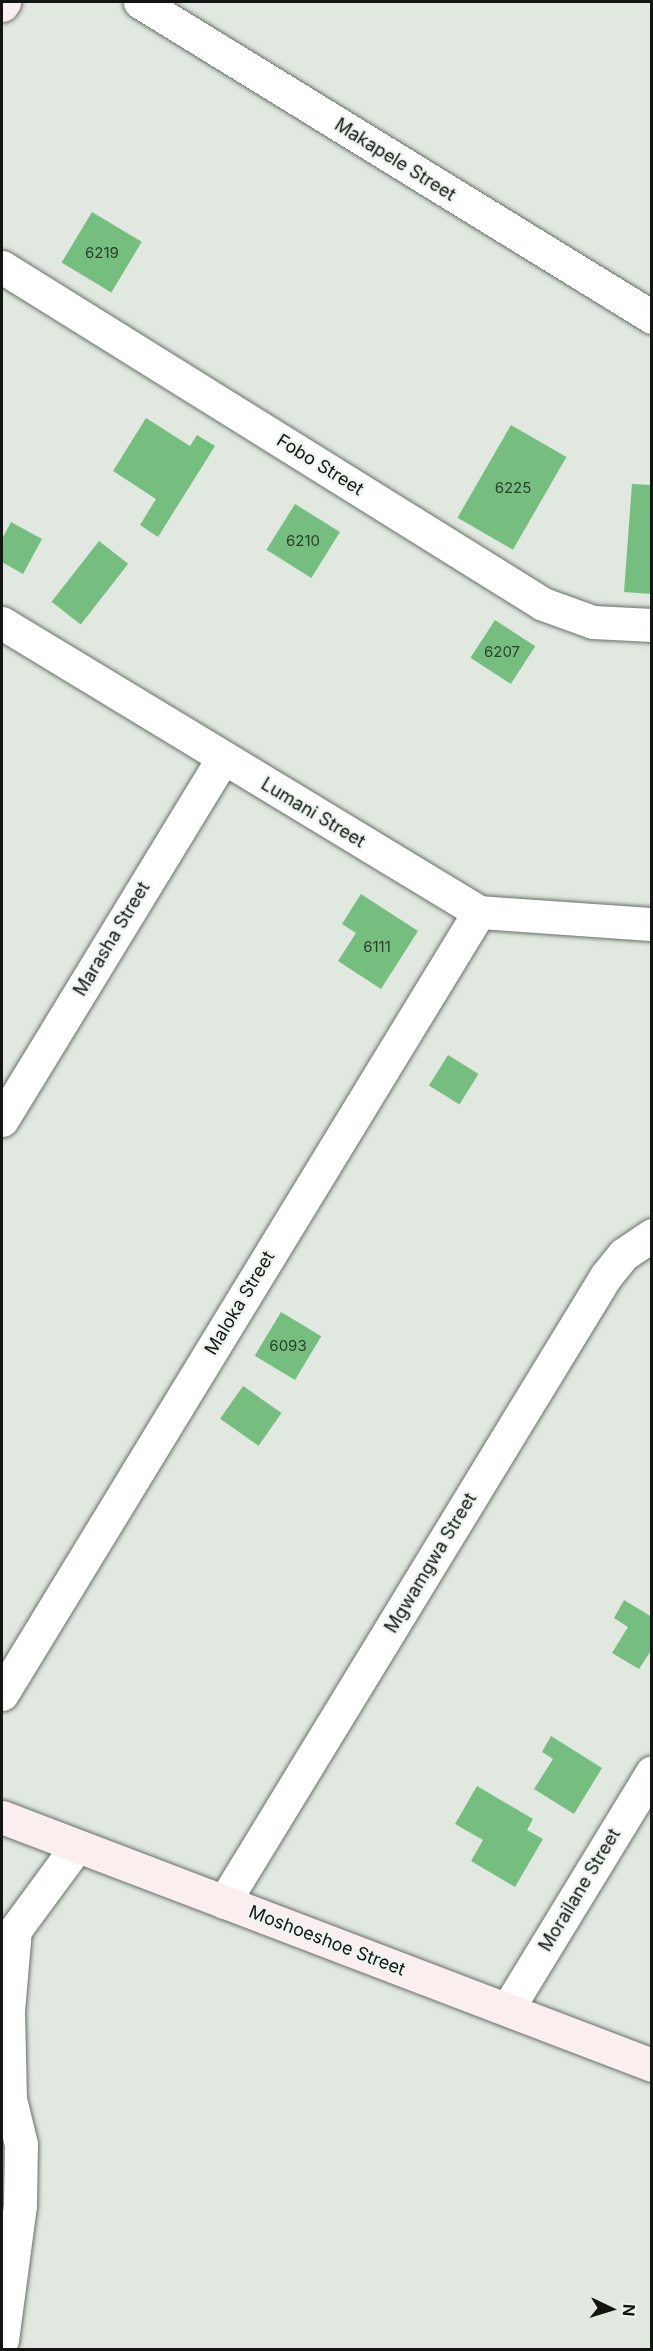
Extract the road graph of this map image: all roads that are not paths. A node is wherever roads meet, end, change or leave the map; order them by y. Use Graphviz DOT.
graph roads {
  1 [pos="140,2"];
  2 [pos="2,267"];
  3 [pos="651,317"];
  4 [pos="2,623"];
  5 [pos="651,625"];
  6 [pos="222,759"];
  7 [pos="479,912"];
  8 [pos="651,924"];
  9 [pos="2,1120"];
  10 [pos="651,1235"];
  11 [pos="2,1694"];
  12 [pos="651,1772"];
  13 [pos="2,1817"];
  14 [pos="77,1846"];
  15 [pos="224,1902"];
  16 [pos="508,2008"];
  17 [pos="651,2065"];
  18 [pos="2,2340"];
  1 -- 3 [label="street, Makapele Street"];
  2 -- 5 [label="street, Fobo Street"];
  4 -- 6 [label="street, Lumani Street"];
  6 -- 7 [label="street, Lumani Street"];
  6 -- 9 [label="street, Marasha Street"];
  7 -- 8 [label="street, Lumani Street"];
  7 -- 11 [label="street, Maloka Street"];
  10 -- 15 [label="street, Mgwamgwa Street"];
  12 -- 16 [label="street, Morailane Street"];
  13 -- 14 [label="street, Moshoeshoe Street"];
  14 -- 15 [label="street, Moshoeshoe Street"];
  14 -- 18 [label="street"];
  15 -- 16 [label="street, Moshoeshoe Street"];
  16 -- 17 [label="street, Moshoeshoe Street"];
}
